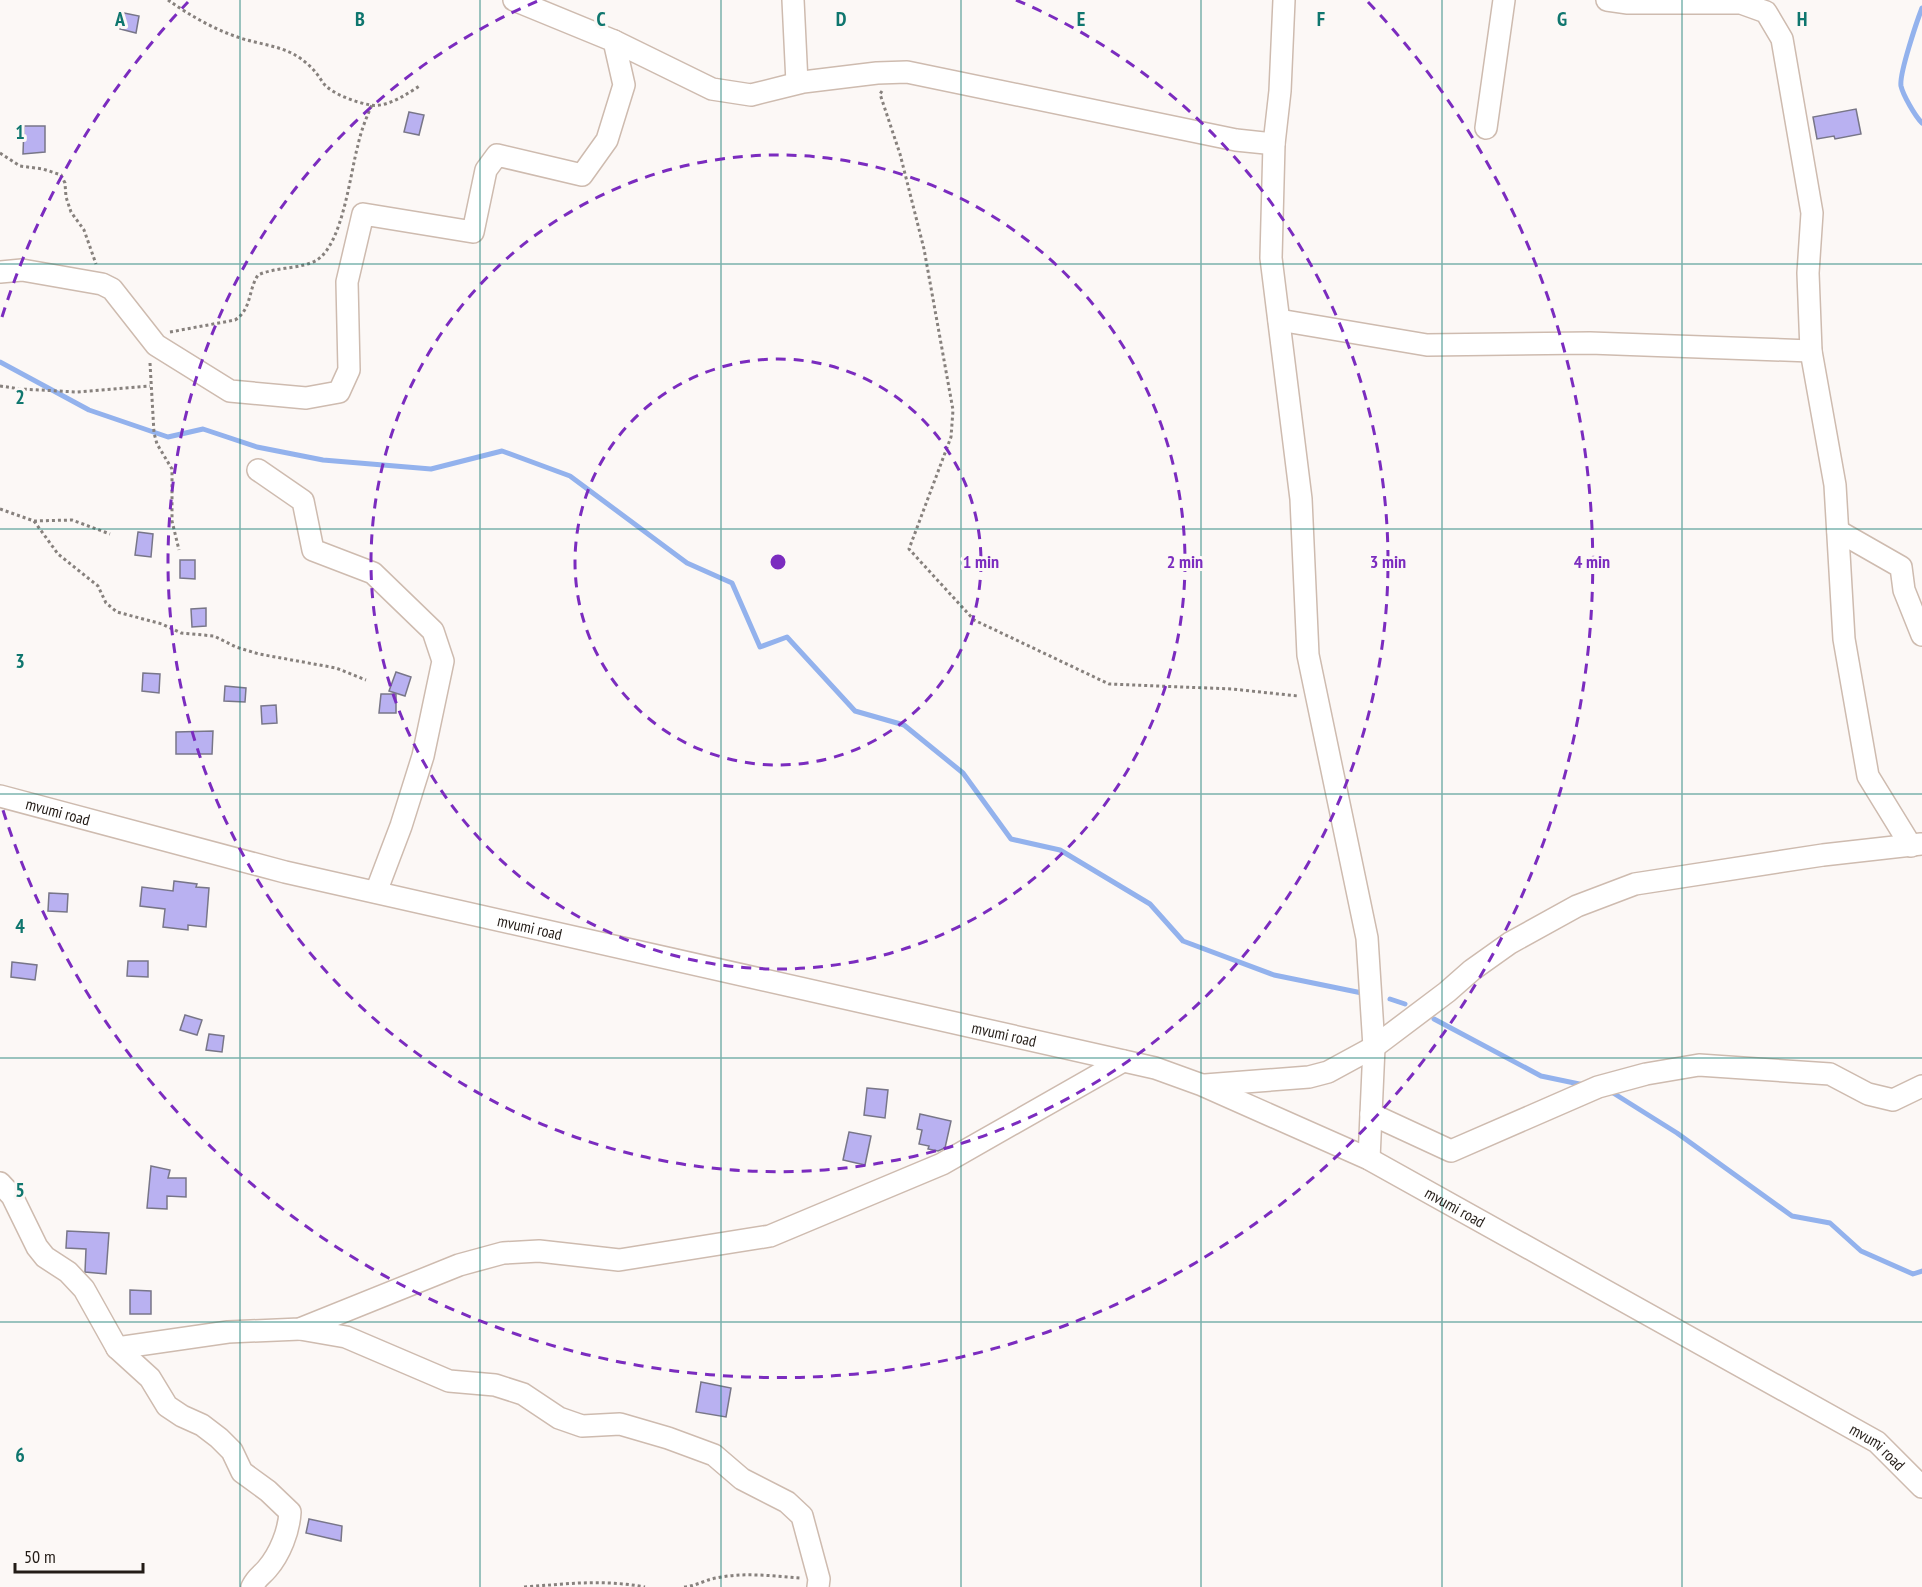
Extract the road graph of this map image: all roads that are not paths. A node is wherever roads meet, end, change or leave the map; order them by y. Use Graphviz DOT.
graph roads {
  1 [pos="514,0"];
  2 [pos="793,0"];
  3 [pos="1284,0"];
  4 [pos="1504,0"];
  5 [pos="1607,0"];
  6 [pos="1754,4"];
  7 [pos="615,41"];
  8 [pos="797,83"];
  9 [pos="1486,128"];
  10 [pos="1274,144"];
  11 [pos="0,272"];
  12 [pos="1279,320"];
  13 [pos="1811,351"];
  14 [pos="258,470"];
  15 [pos="1838,531"];
  16 [pos="1922,635"];
  17 [pos="0,795"];
  18 [pos="1916,845"];
  19 [pos="376,892"];
  20 [pos="1374,1047"];
  21 [pos="1123,1061"];
  22 [pos="1202,1085"];
  23 [pos="1922,1086"];
  24 [pos="1371,1114"];
  25 [pos="1369,1159"];
  26 [pos="0,1183"];
  27 [pos="300,1329"];
  28 [pos="117,1348"];
  29 [pos="1922,1487"];
  30 [pos="819,1583"];
  31 [pos="252,1587"];
  1 -- 7 [label="street"];
  2 -- 8 [label="street"];
  3 -- 10 [label="street"];
  4 -- 9 [label="street"];
  5 -- 6 [label="street"];
  6 -- 13 [label="street"];
  7 -- 8 [label="street"];
  7 -- 11 [label="street"];
  8 -- 10 [label="street"];
  10 -- 12 [label="street"];
  12 -- 13 [label="street"];
  12 -- 20 [label="street"];
  13 -- 15 [label="street"];
  14 -- 19 [label="street"];
  15 -- 16 [label="street"];
  15 -- 18 [label="street"];
  17 -- 19 [label="street, mvumi road"];
  18 -- 20 [label="street"];
  19 -- 21 [label="street, mvumi road"];
  20 -- 22 [label="street"];
  20 -- 24 [label="street"];
  21 -- 22 [label="street, mvumi road"];
  21 -- 27 [label="street"];
  22 -- 25 [label="street, mvumi road"];
  23 -- 24 [label="street"];
  24 -- 25 [label="street"];
  25 -- 29 [label="street, mvumi road"];
  26 -- 28 [label="street"];
  27 -- 28 [label="street"];
  27 -- 30 [label="street"];
  28 -- 31 [label="street"];
}
